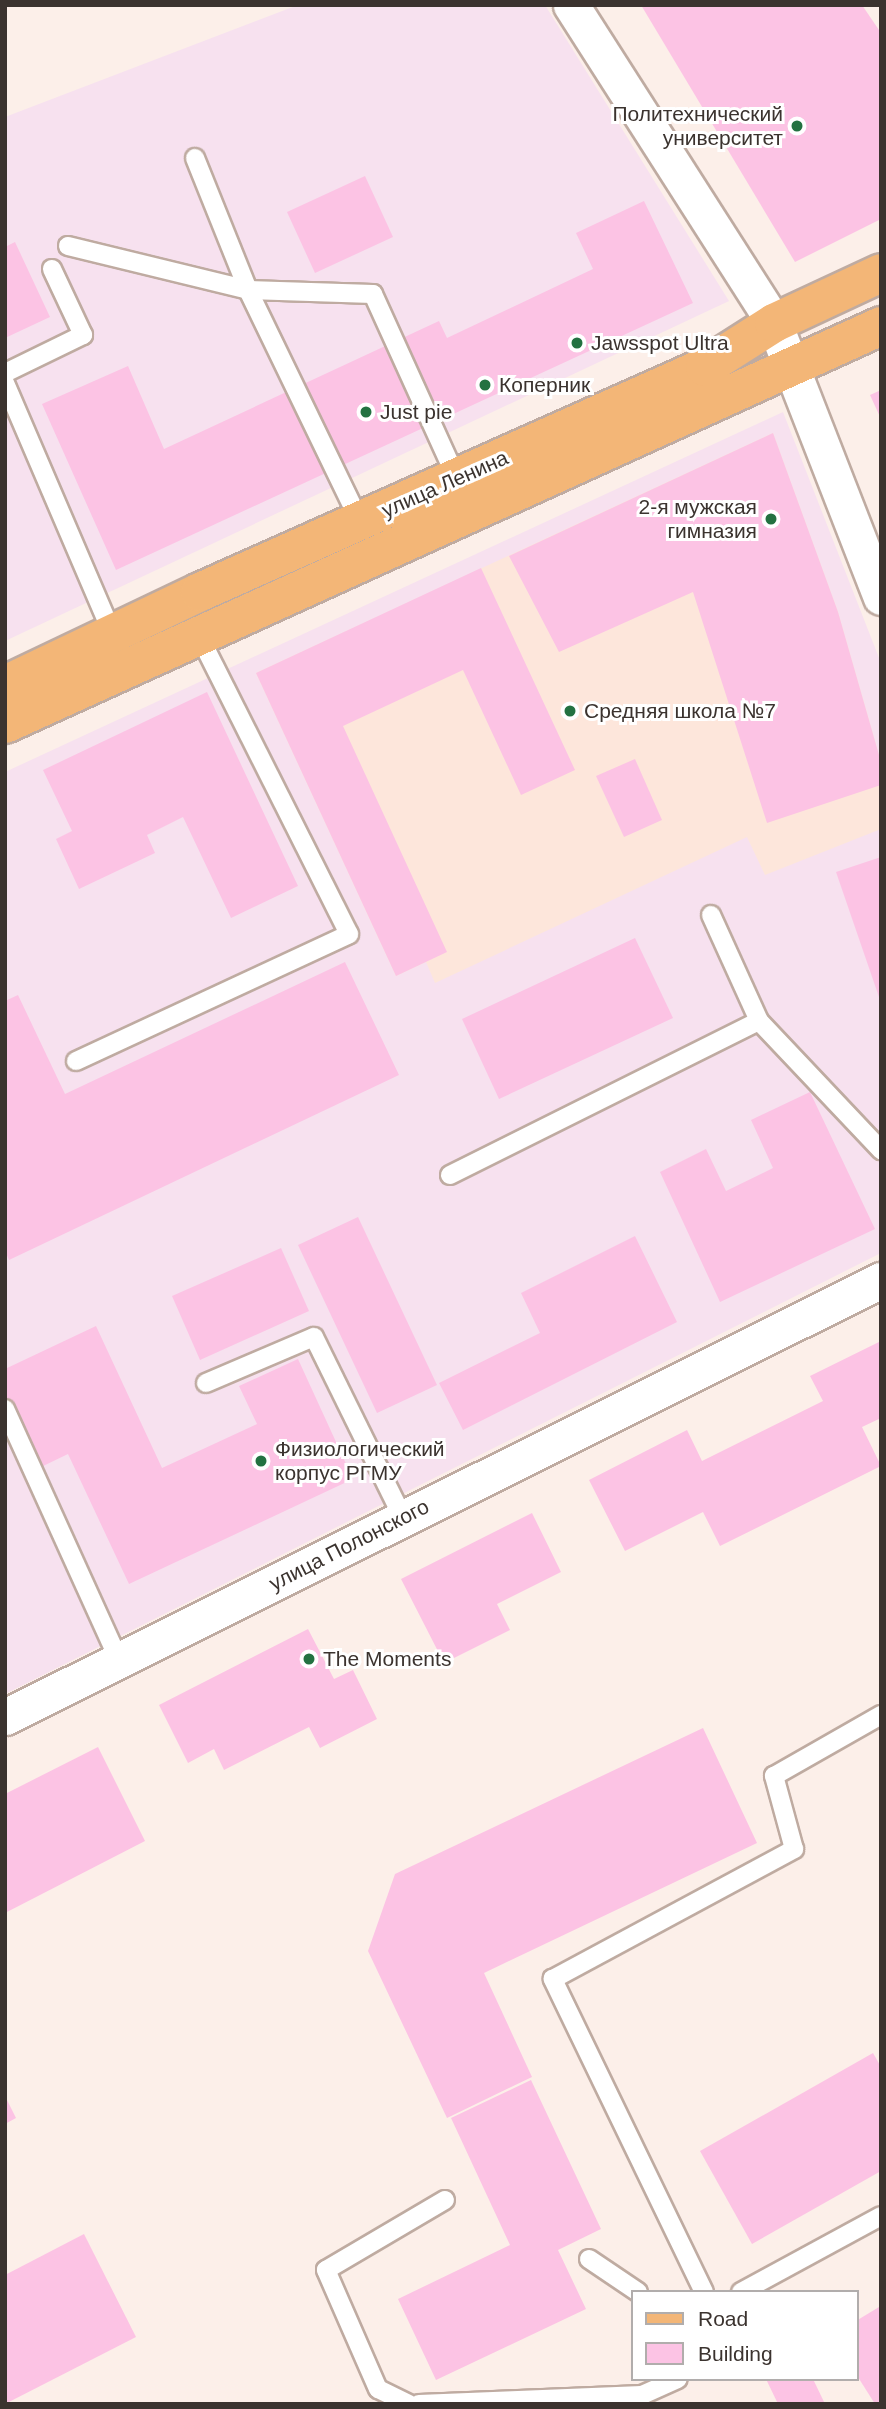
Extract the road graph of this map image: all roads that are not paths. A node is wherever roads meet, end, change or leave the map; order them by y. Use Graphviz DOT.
graph roads {
  1 [pos="571,5"];
  2 [pos="195,158"];
  3 [pos="68,246"];
  4 [pos="52,269"];
  5 [pos="881,273"];
  6 [pos="248,290"];
  7 [pos="774,323"];
  8 [pos="881,326"];
  9 [pos="793,368"];
  10 [pos="5,373"];
  11 [pos="5,383"];
  12 [pos="457,479"];
  13 [pos="360,522"];
  14 [pos="879,587"];
  15 [pos="113,635"];
  16 [pos="199,636"];
  17 [pos="5,685"];
  18 [pos="5,724"];
  19 [pos="711,915"];
  20 [pos="759,1021"];
  21 [pos="76,1061"];
  22 [pos="881,1150"];
  23 [pos="450,1175"];
  24 [pos="881,1280"];
  25 [pos="206,1383"];
  26 [pos="5,1409"];
  27 [pos="404,1518"];
  28 [pos="119,1660"];
  29 [pos="881,1715"];
  30 [pos="5,1717"];
  31 [pos="445,2200"];
  32 [pos="881,2216"];
  33 [pos="589,2259"];
  34 [pos="635,2290"];
  35 [pos="703,2290"];
  36 [pos="745,2290"];
  37 [pos="674,2381"];
  38 [pos="409,2404"];
  39 [pos="419,2404"];
  1 -- 7 [label="street"];
  2 -- 6 [label="lane"];
  3 -- 6 [label="lane"];
  4 -- 10 [label="lane"];
  5 -- 7 [label="main road, улица Ленина"];
  6 -- 12 [label="lane"];
  6 -- 13 [label="lane"];
  7 -- 9 [label="street"];
  7 -- 12 [label="main road, улица Ленина"];
  8 -- 9 [label="main road, улица Ленина"];
  9 -- 14 [label="street"];
  9 -- 16 [label="main road, улица Ленина"];
  11 -- 15 [label="lane"];
  12 -- 13 [label="main road, улица Ленина"];
  13 -- 15 [label="main road, улица Ленина"];
  15 -- 17 [label="main road, улица Ленина"];
  16 -- 18 [label="main road, улица Ленина"];
  16 -- 21 [label="lane"];
  19 -- 20 [label="lane"];
  20 -- 22 [label="lane"];
  20 -- 23 [label="lane"];
  24 -- 27 [label="street, улица Полонского"];
  25 -- 27 [label="lane"];
  26 -- 28 [label="lane"];
  27 -- 28 [label="street, улица Полонского"];
  28 -- 30 [label="street, улица Полонского"];
  29 -- 35 [label="lane"];
  31 -- 38 [label="lane"];
  32 -- 36 [label="lane"];
  33 -- 34 [label="lane"];
  37 -- 39 [label="lane"];
}
